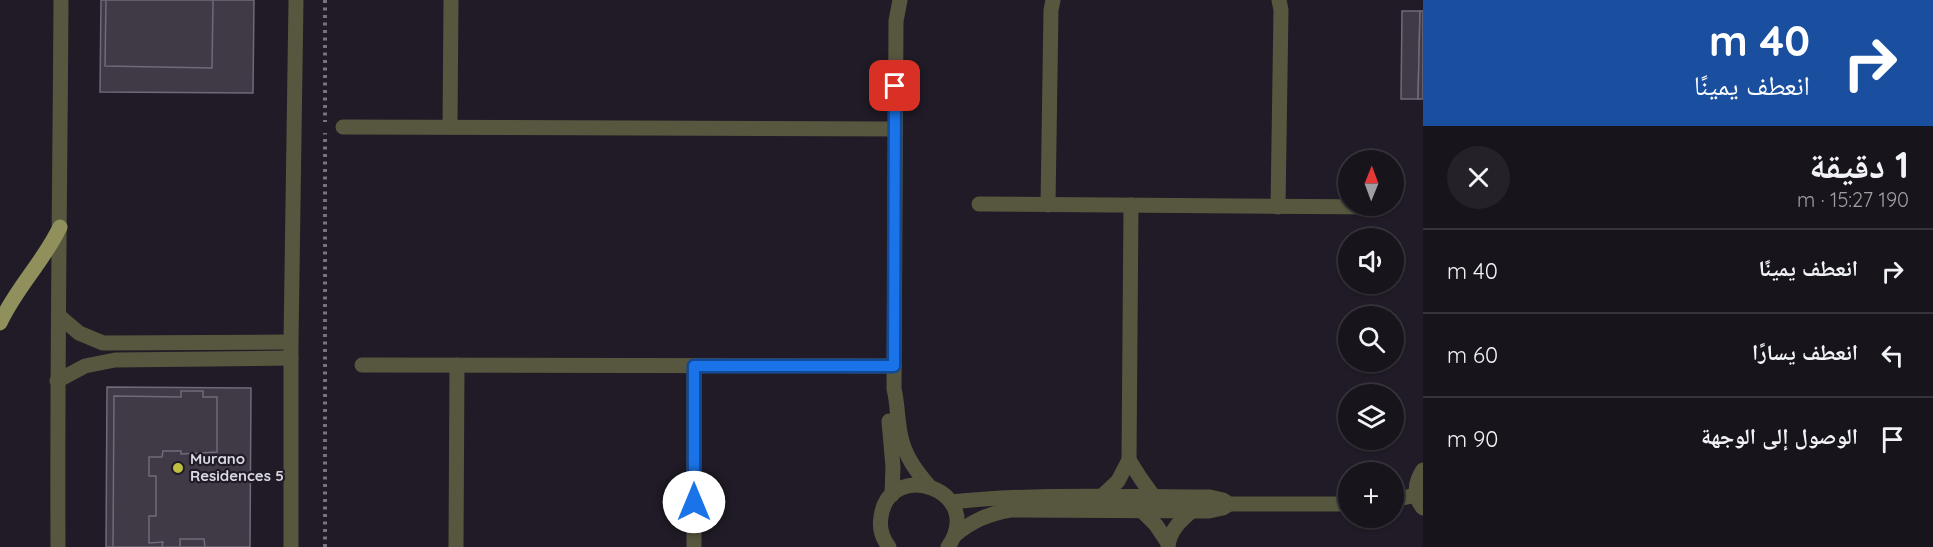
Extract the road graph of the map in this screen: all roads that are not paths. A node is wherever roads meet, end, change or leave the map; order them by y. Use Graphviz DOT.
graph roads {
  1 [pos="61,0"];
  2 [pos="296,0"];
  3 [pos="451,0"];
  4 [pos="891,0"];
  5 [pos="900,0"];
  6 [pos="1053,0"];
  7 [pos="1279,0"];
  8 [pos="896,21"];
  9 [pos="344,127"];
  10 [pos="450,127"];
  11 [pos="895,129"];
  12 [pos="979,204"];
  13 [pos="1048,205"];
  14 [pos="1131,205"];
  15 [pos="1278,207"];
  16 [pos="1338,207"];
  17 [pos="60,227"];
  18 [pos="59,316"];
  19 [pos="0,323"];
  20 [pos="291,350"];
  21 [pos="362,365"];
  22 [pos="457,365"];
  23 [pos="694,366"];
  24 [pos="894,366"];
  25 [pos="57,381"];
  26 [pos="894,389"];
  27 [pos="1129,460"];
  28 [pos="1423,470"];
  29 [pos="929,486"];
  30 [pos="892,495"];
  31 [pos="1101,497"];
  32 [pos="1154,497"];
  33 [pos="1404,501"];
  34 [pos="951,502"];
  35 [pos="1420,502"];
  36 [pos="1046,503"];
  37 [pos="1229,504"];
  38 [pos="1338,504"];
  39 [pos="1141,510"];
  40 [pos="1193,510"];
  41 [pos="951,541"];
  42 [pos="1168,545"];
  43 [pos="58,547"];
  44 [pos="291,547"];
  45 [pos="456,547"];
  46 [pos="694,547"];
  47 [pos="889,547"];
  1 -- 17 [label="street"];
  2 -- 20 [label="street"];
  3 -- 10 [label="street"];
  4 -- 8 [label="street"];
  5 -- 8 [label="street"];
  6 -- 13 [label="street"];
  7 -- 15 [label="street"];
  8 -- 11 [label="street"];
  9 -- 10 [label="street"];
  10 -- 11 [label="street"];
  11 -- 24 [label="street"];
  12 -- 13 [label="street"];
  13 -- 14 [label="street"];
  14 -- 15 [label="street"];
  14 -- 27 [label="street"];
  15 -- 16 [label="street"];
  17 -- 18 [label="street"];
  17 -- 19 [label="main road"];
  18 -- 20 [label="street"];
  18 -- 25 [label="street"];
  20 -- 25 [label="street"];
  20 -- 44 [label="street"];
  21 -- 22 [label="street"];
  22 -- 23 [label="street"];
  22 -- 45 [label="street"];
  23 -- 24 [label="street"];
  23 -- 46 [label="street"];
  24 -- 26 [label="street"];
  25 -- 43 [label="street"];
  26 -- 29 [label="street"];
  26 -- 30 [label="street"];
  27 -- 31 [label="street"];
  27 -- 32 [label="street"];
  28 -- 35 [label="street"];
  29 -- 30 [label="street"];
  29 -- 34 [label="street"];
  30 -- 47 [label="street"];
  31 -- 32 [label="street"];
  31 -- 36 [label="street"];
  32 -- 37 [label="street"];
  33 -- 35 [label="street"];
  34 -- 36 [label="street"];
  34 -- 41 [label="street"];
  36 -- 39 [label="street"];
  36 -- 41 [label="street"];
  37 -- 38 [label="street"];
  37 -- 40 [label="street"];
  39 -- 40 [label="street"];
  39 -- 42 [label="street"];
  40 -- 42 [label="street"];
}
